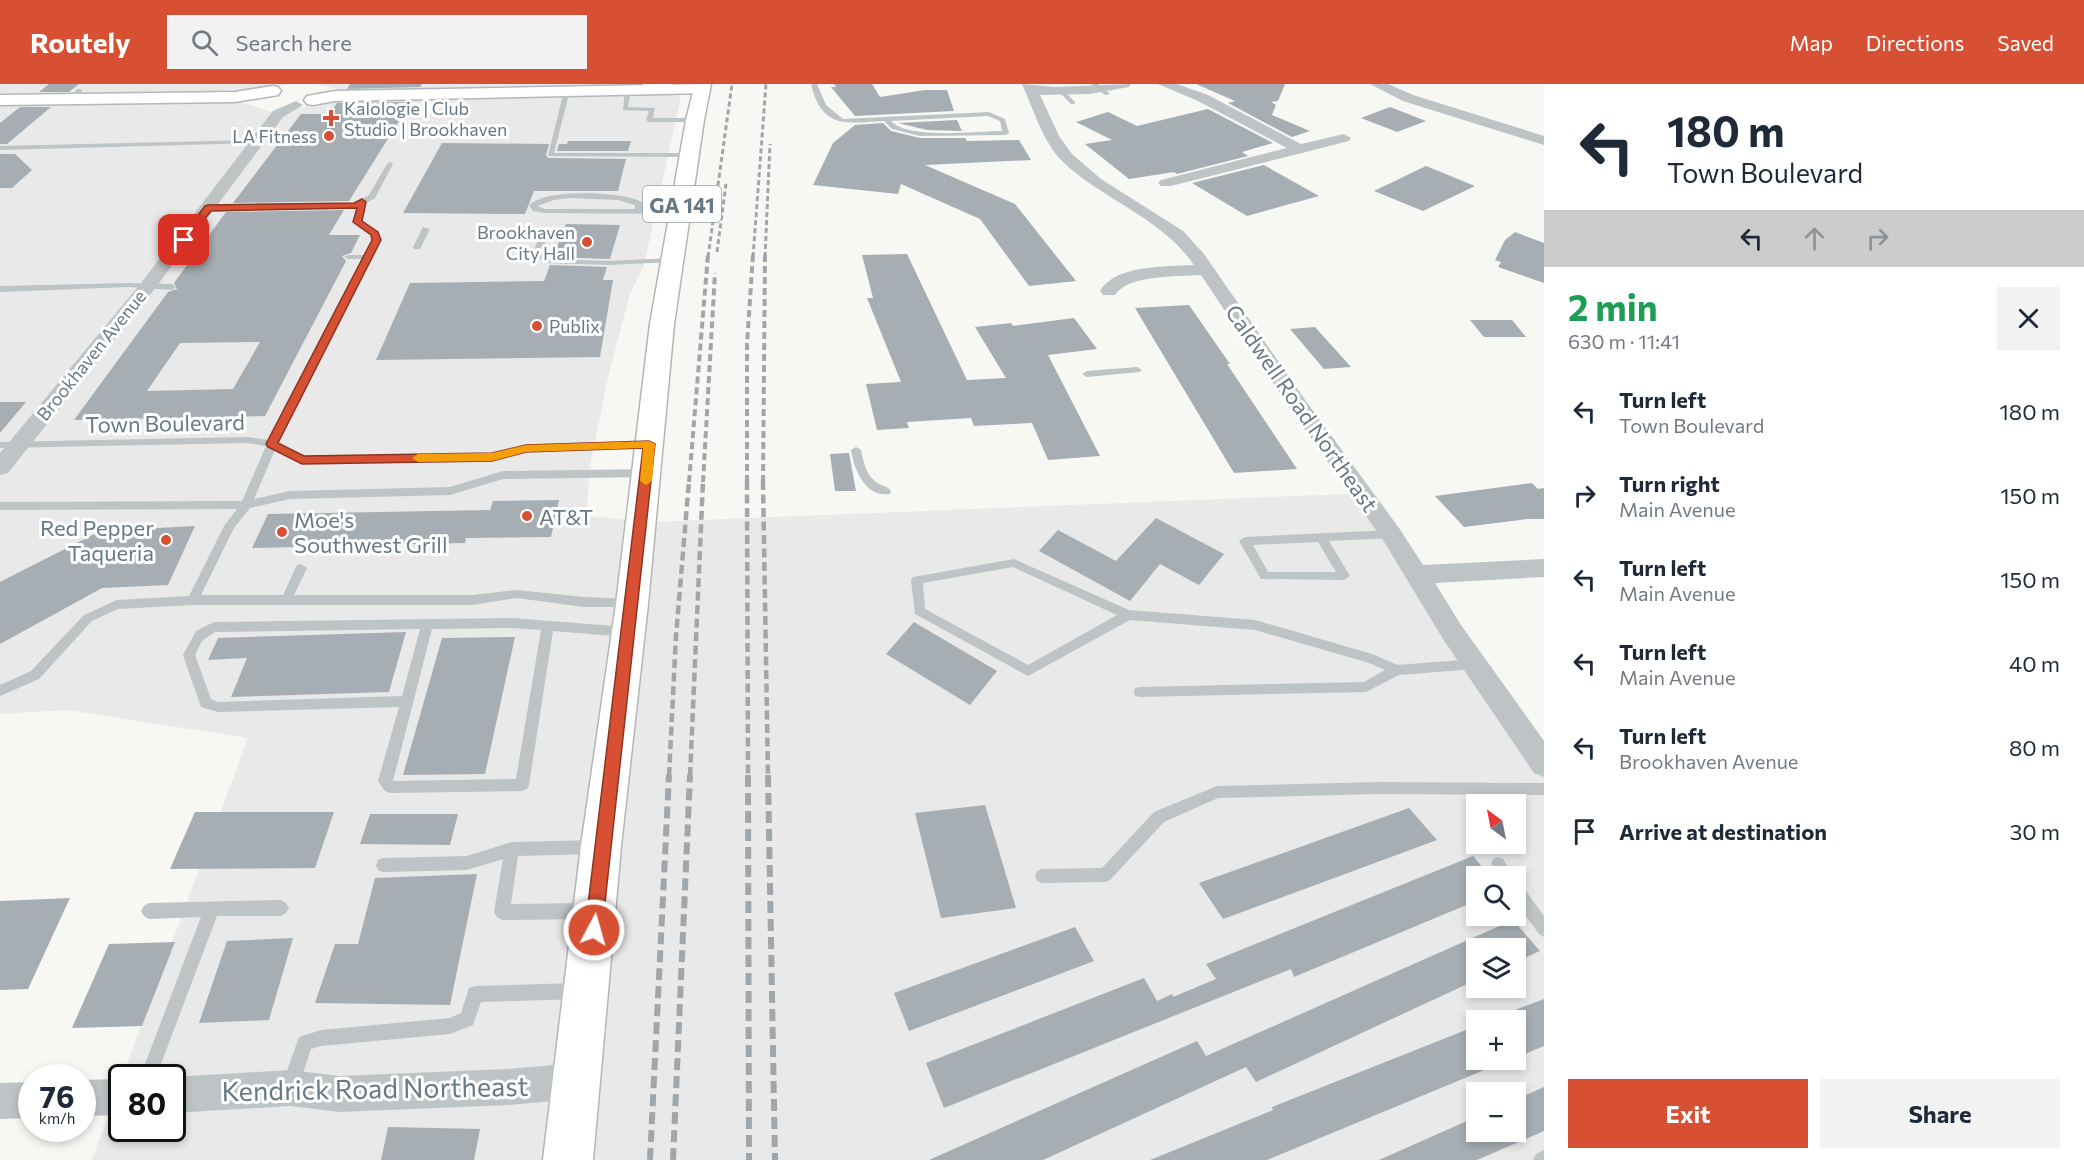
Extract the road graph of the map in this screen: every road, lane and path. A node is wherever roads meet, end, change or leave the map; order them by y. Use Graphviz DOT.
graph roads {
  1 [pos="664,84"];
  2 [pos="814,84"];
  3 [pos="1125,84"];
  4 [pos="1165,84"];
  5 [pos="1377,84"];
  6 [pos="703,87"];
  7 [pos="1102,87"];
  8 [pos="1031,88"];
  9 [pos="1067,88"];
  10 [pos="637,89"];
  11 [pos="567,90"];
  12 [pos="441,91"];
  13 [pos="290,96"];
  14 [pos="0,100"];
  15 [pos="1073,103"];
  16 [pos="296,105"];
  17 [pos="695,120"];
  18 [pos="887,120"];
  19 [pos="1344,138"];
  20 [pos="259,141"];
  21 [pos="1544,141"];
  22 [pos="0,148"];
  23 [pos="1299,149"];
  24 [pos="691,155"];
  25 [pos="390,164"];
  26 [pos="1166,183"];
  27 [pos="362,202"];
  28 [pos="208,208"];
  29 [pos="639,212"];
  30 [pos="681,212"];
  31 [pos="426,229"];
  32 [pos="545,232"];
  33 [pos="417,247"];
  34 [pos="348,257"];
  35 [pos="368,257"];
  36 [pos="672,260"];
  37 [pos="1205,269"];
  38 [pos="172,286"];
  39 [pos="147,287"];
  40 [pos="0,289"];
  41 [pos="1104,290"];
  42 [pos="1137,370"];
  43 [pos="1087,374"];
  44 [pos="272,444"];
  45 [pos="649,444"];
  46 [pos="0,445"];
  47 [pos="19,445"];
  48 [pos="856,450"];
  49 [pos="0,468"];
  50 [pos="647,473"];
  51 [pos="886,491"];
  52 [pos="246,505"];
  53 [pos="0,506"];
  54 [pos="1391,534"];
  55 [pos="1322,538"];
  56 [pos="301,568"];
  57 [pos="1544,568"];
  58 [pos="1417,575"];
  59 [pos="193,600"];
  60 [pos="286,601"];
  61 [pos="1128,615"];
  62 [pos="631,618"];
  63 [pos="427,626"];
  64 [pos="548,627"];
  65 [pos="1474,664"];
  66 [pos="1397,670"];
  67 [pos="0,691"];
  68 [pos="1140,692"];
  69 [pos="407,701"];
  70 [pos="1544,764"];
  71 [pos="1544,789"];
  72 [pos="602,846"];
  73 [pos="512,849"];
  74 [pos="383,865"];
  75 [pos="1042,876"];
  76 [pos="1526,904"];
  77 [pos="281,908"];
  78 [pos="212,909"];
  79 [pos="149,910"];
  80 [pos="596,910"];
  81 [pos="1544,929"];
  82 [pos="586,991"];
  83 [pos="153,1064"];
  84 [pos="577,1081"];
  85 [pos="290,1088"];
  86 [pos="186,1094"];
  87 [pos="18,1100"];
  88 [pos="0,1101"];
  89 [pos="568,1160"];
  1 -- 10 [label="main road"];
  2 -- 18 [label="lane"];
  3 -- 7 [label="street"];
  4 -- 23 [label="street"];
  5 -- 21 [label="street"];
  6 -- 10 [label="main road"];
  6 -- 17 [label="main road, GA 141"];
  7 -- 9 [label="street"];
  8 -- 9 [label="street"];
  8 -- 37 [label="street, Caldwell Road Northeast"];
  9 -- 15 [label="lane"];
  10 -- 11 [label="main road"];
  10 -- 17 [label="lane"];
  11 -- 12 [label="main road"];
  11 -- 24 [label="lane"];
  12 -- 13 [label="main road"];
  12 -- 13 [label="main road"];
  13 -- 14 [label="main road"];
  13 -- 16 [label="main road"];
  13 -- 20 [label="street, Brookhaven Avenue"];
  17 -- 24 [label="main road, GA 141"];
  18 -- 18 [label="lane"];
  19 -- 23 [label="street"];
  20 -- 22 [label="lane"];
  20 -- 28 [label="street, Brookhaven Avenue"];
  23 -- 26 [label="street"];
  24 -- 30 [label="main road, GA 141"];
  25 -- 27 [label="lane"];
  27 -- 28 [label="lane"];
  27 -- 35 [label="lane"];
  28 -- 39 [label="street, Brookhaven Avenue"];
  29 -- 29 [label="lane"];
  29 -- 30 [label="lane"];
  30 -- 36 [label="main road, GA 141"];
  31 -- 33 [label="lane"];
  32 -- 36 [label="lane"];
  34 -- 35 [label="lane"];
  35 -- 44 [label="lane"];
  36 -- 45 [label="main road, GA 141"];
  37 -- 41 [label="street"];
  37 -- 54 [label="street, Caldwell Road Northeast"];
  38 -- 39 [label="lane"];
  39 -- 40 [label="lane"];
  39 -- 47 [label="street, Brookhaven Avenue"];
  42 -- 43 [label="lane"];
  44 -- 45 [label="lane, Town Boulevard"];
  44 -- 47 [label="lane, Town Boulevard"];
  44 -- 52 [label="lane"];
  45 -- 50 [label="main road, GA 141"];
  46 -- 47 [label="lane, Town Boulevard"];
  47 -- 49 [label="street, Brookhaven Avenue"];
  48 -- 51 [label="lane"];
  50 -- 52 [label="lane"];
  50 -- 62 [label="main road, GA 141"];
  52 -- 53 [label="lane"];
  52 -- 59 [label="lane"];
  54 -- 55 [label="lane"];
  54 -- 58 [label="street, Caldwell Road Northeast"];
  55 -- 55 [label="lane"];
  56 -- 60 [label="lane"];
  57 -- 58 [label="street"];
  58 -- 65 [label="street, Caldwell Road Northeast"];
  59 -- 60 [label="lane"];
  59 -- 67 [label="lane"];
  60 -- 62 [label="lane"];
  61 -- 61 [label="lane"];
  61 -- 66 [label="lane"];
  62 -- 64 [label="lane"];
  62 -- 72 [label="main road, GA 141"];
  63 -- 64 [label="lane"];
  63 -- 69 [label="lane"];
  63 -- 69 [label="lane"];
  64 -- 69 [label="lane"];
  65 -- 66 [label="lane"];
  65 -- 70 [label="street, Caldwell Road Northeast"];
  66 -- 68 [label="lane"];
  71 -- 75 [label="lane"];
  72 -- 73 [label="lane"];
  72 -- 80 [label="main road, GA 141"];
  73 -- 74 [label="lane"];
  73 -- 80 [label="lane"];
  76 -- 81 [label="lane"];
  77 -- 78 [label="lane"];
  78 -- 79 [label="lane"];
  78 -- 83 [label="lane"];
  80 -- 82 [label="main road, GA 141"];
  82 -- 84 [label="main road, GA 141"];
  82 -- 85 [label="lane"];
  84 -- 85 [label="street, Kendrick Road Northeast"];
  84 -- 89 [label="main road, GA 141"];
  85 -- 86 [label="street, Kendrick Road Northeast"];
  87 -- 88 [label="street"];
}
